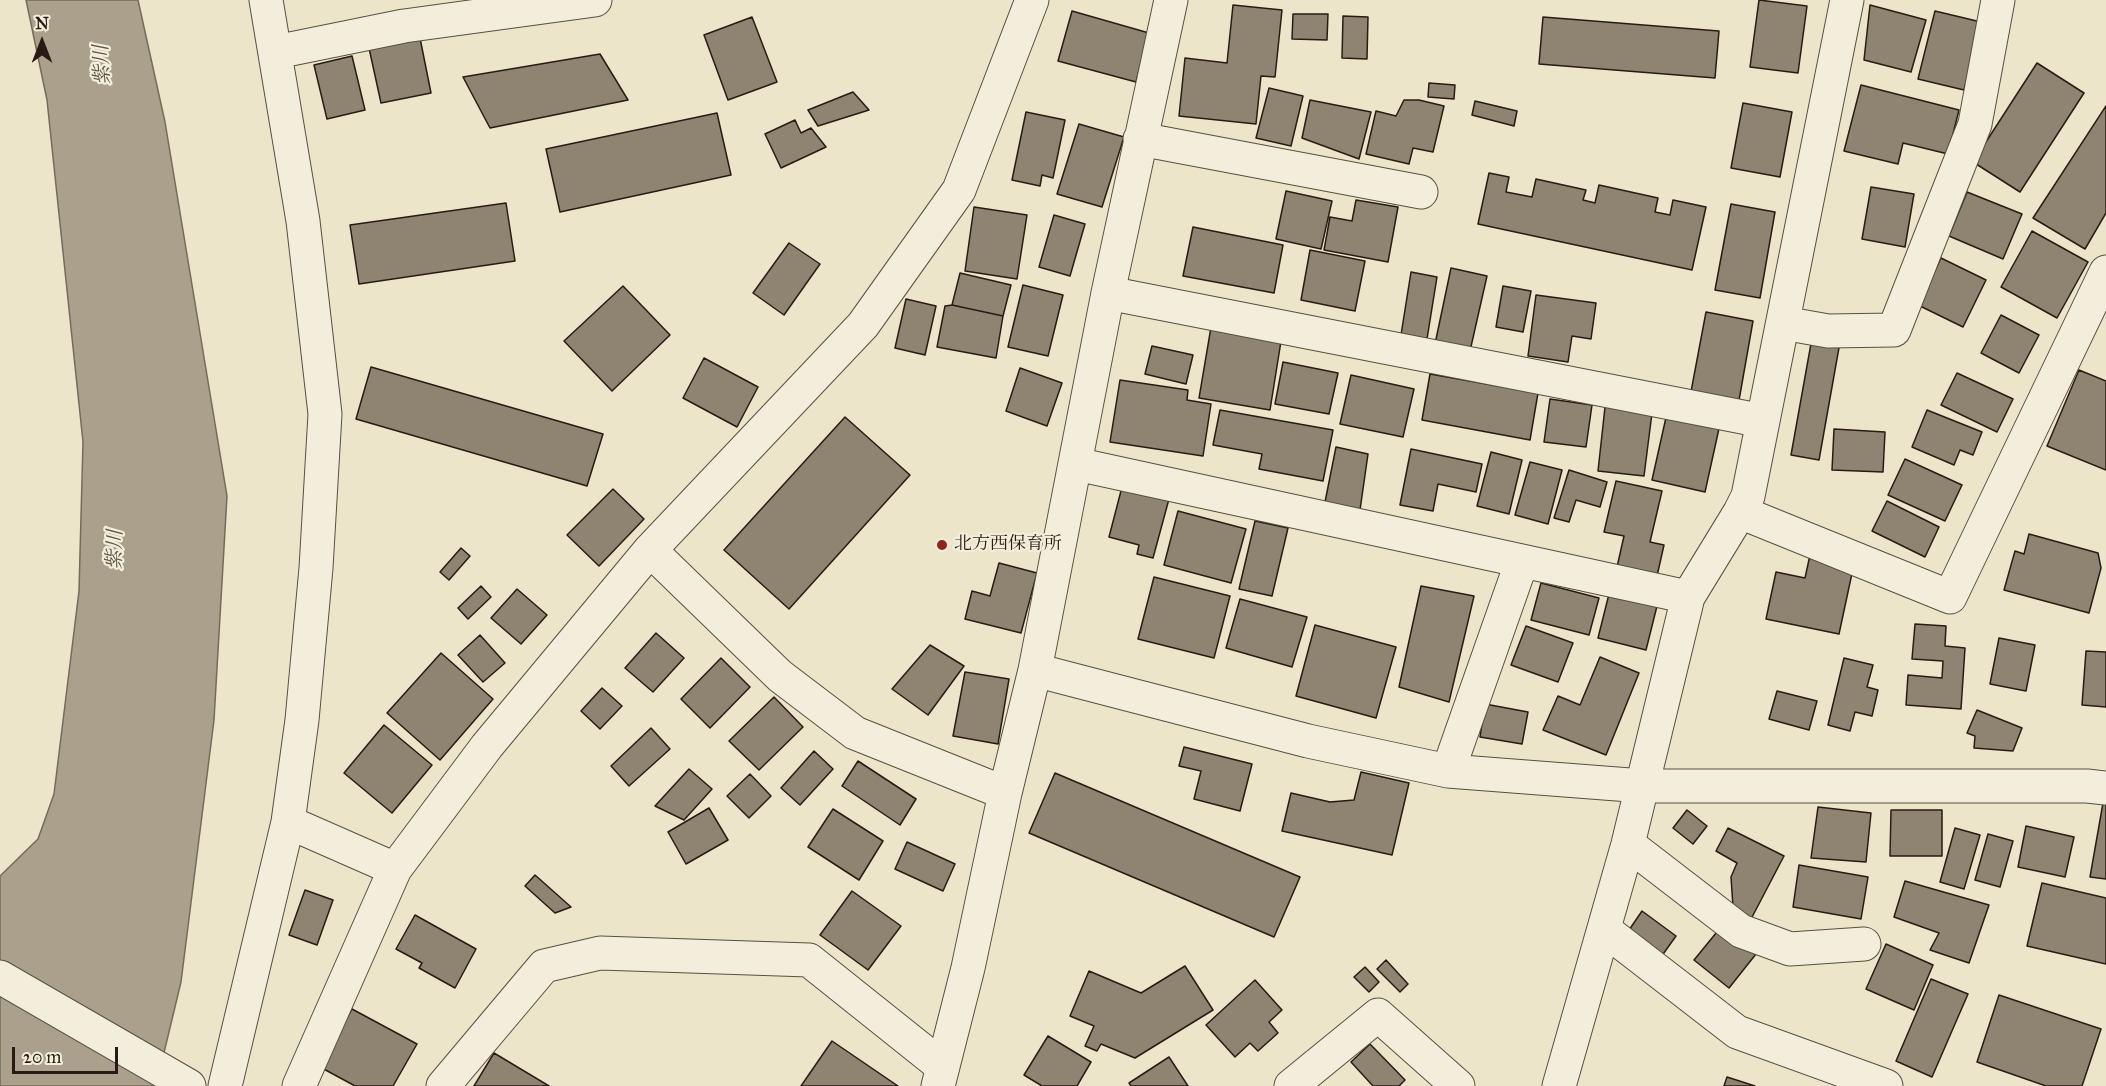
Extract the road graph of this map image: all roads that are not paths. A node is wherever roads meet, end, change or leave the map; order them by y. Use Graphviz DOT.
graph roads {
  1 [pos="266,0"];
  2 [pos="595,0"];
  3 [pos="1032,0"];
  4 [pos="1170,0"];
  5 [pos="1847,0"];
  6 [pos="1998,0"];
  7 [pos="276,52"];
  8 [pos="1140,139"];
  9 [pos="1421,192"];
  10 [pos="2106,272"];
  11 [pos="1108,293"];
  12 [pos="1783,323"];
  13 [pos="1762,422"];
  14 [pos="1076,464"];
  15 [pos="1740,512"];
  16 [pos="650,550"];
  17 [pos="1522,561"];
  18 [pos="1688,597"];
  19 [pos="1035,670"];
  20 [pos="1448,771"];
  21 [pos="1643,786"];
  22 [pos="2106,788"];
  23 [pos="1005,793"];
  24 [pos="288,822"];
  25 [pos="1628,844"];
  26 [pos="395,869"];
  27 [pos="1605,930"];
  28 [pos="1864,944"];
  29 [pos="0,977"];
  30 [pos="941,1077"];
  31 [pos="188,1085"];
  32 [pos="225,1086"];
  33 [pos="299,1086"];
  34 [pos="443,1086"];
  35 [pos="1291,1086"];
  36 [pos="1458,1086"];
  37 [pos="1559,1086"];
  38 [pos="1887,1086"];
  1 -- 7 [label="street"];
  2 -- 7 [label="street"];
  3 -- 16 [label="street"];
  4 -- 8 [label="street"];
  5 -- 12 [label="street"];
  6 -- 12 [label="street"];
  7 -- 24 [label="street"];
  8 -- 9 [label="street"];
  8 -- 11 [label="street"];
  10 -- 15 [label="street"];
  11 -- 13 [label="street"];
  11 -- 14 [label="street"];
  12 -- 13 [label="street"];
  13 -- 15 [label="street"];
  14 -- 17 [label="street"];
  14 -- 19 [label="street"];
  15 -- 18 [label="street"];
  16 -- 23 [label="street"];
  16 -- 26 [label="street"];
  17 -- 18 [label="street"];
  17 -- 20 [label="street"];
  18 -- 21 [label="street"];
  19 -- 20 [label="street"];
  19 -- 23 [label="street"];
  20 -- 21 [label="street"];
  21 -- 22 [label="street"];
  21 -- 25 [label="street"];
  23 -- 30 [label="street"];
  24 -- 26 [label="street"];
  24 -- 32 [label="street"];
  25 -- 27 [label="street"];
  25 -- 28 [label="street"];
  26 -- 33 [label="street"];
  27 -- 37 [label="street"];
  27 -- 38 [label="street"];
  29 -- 31 [label="street"];
  30 -- 34 [label="street"];
  35 -- 36 [label="street"];
}
